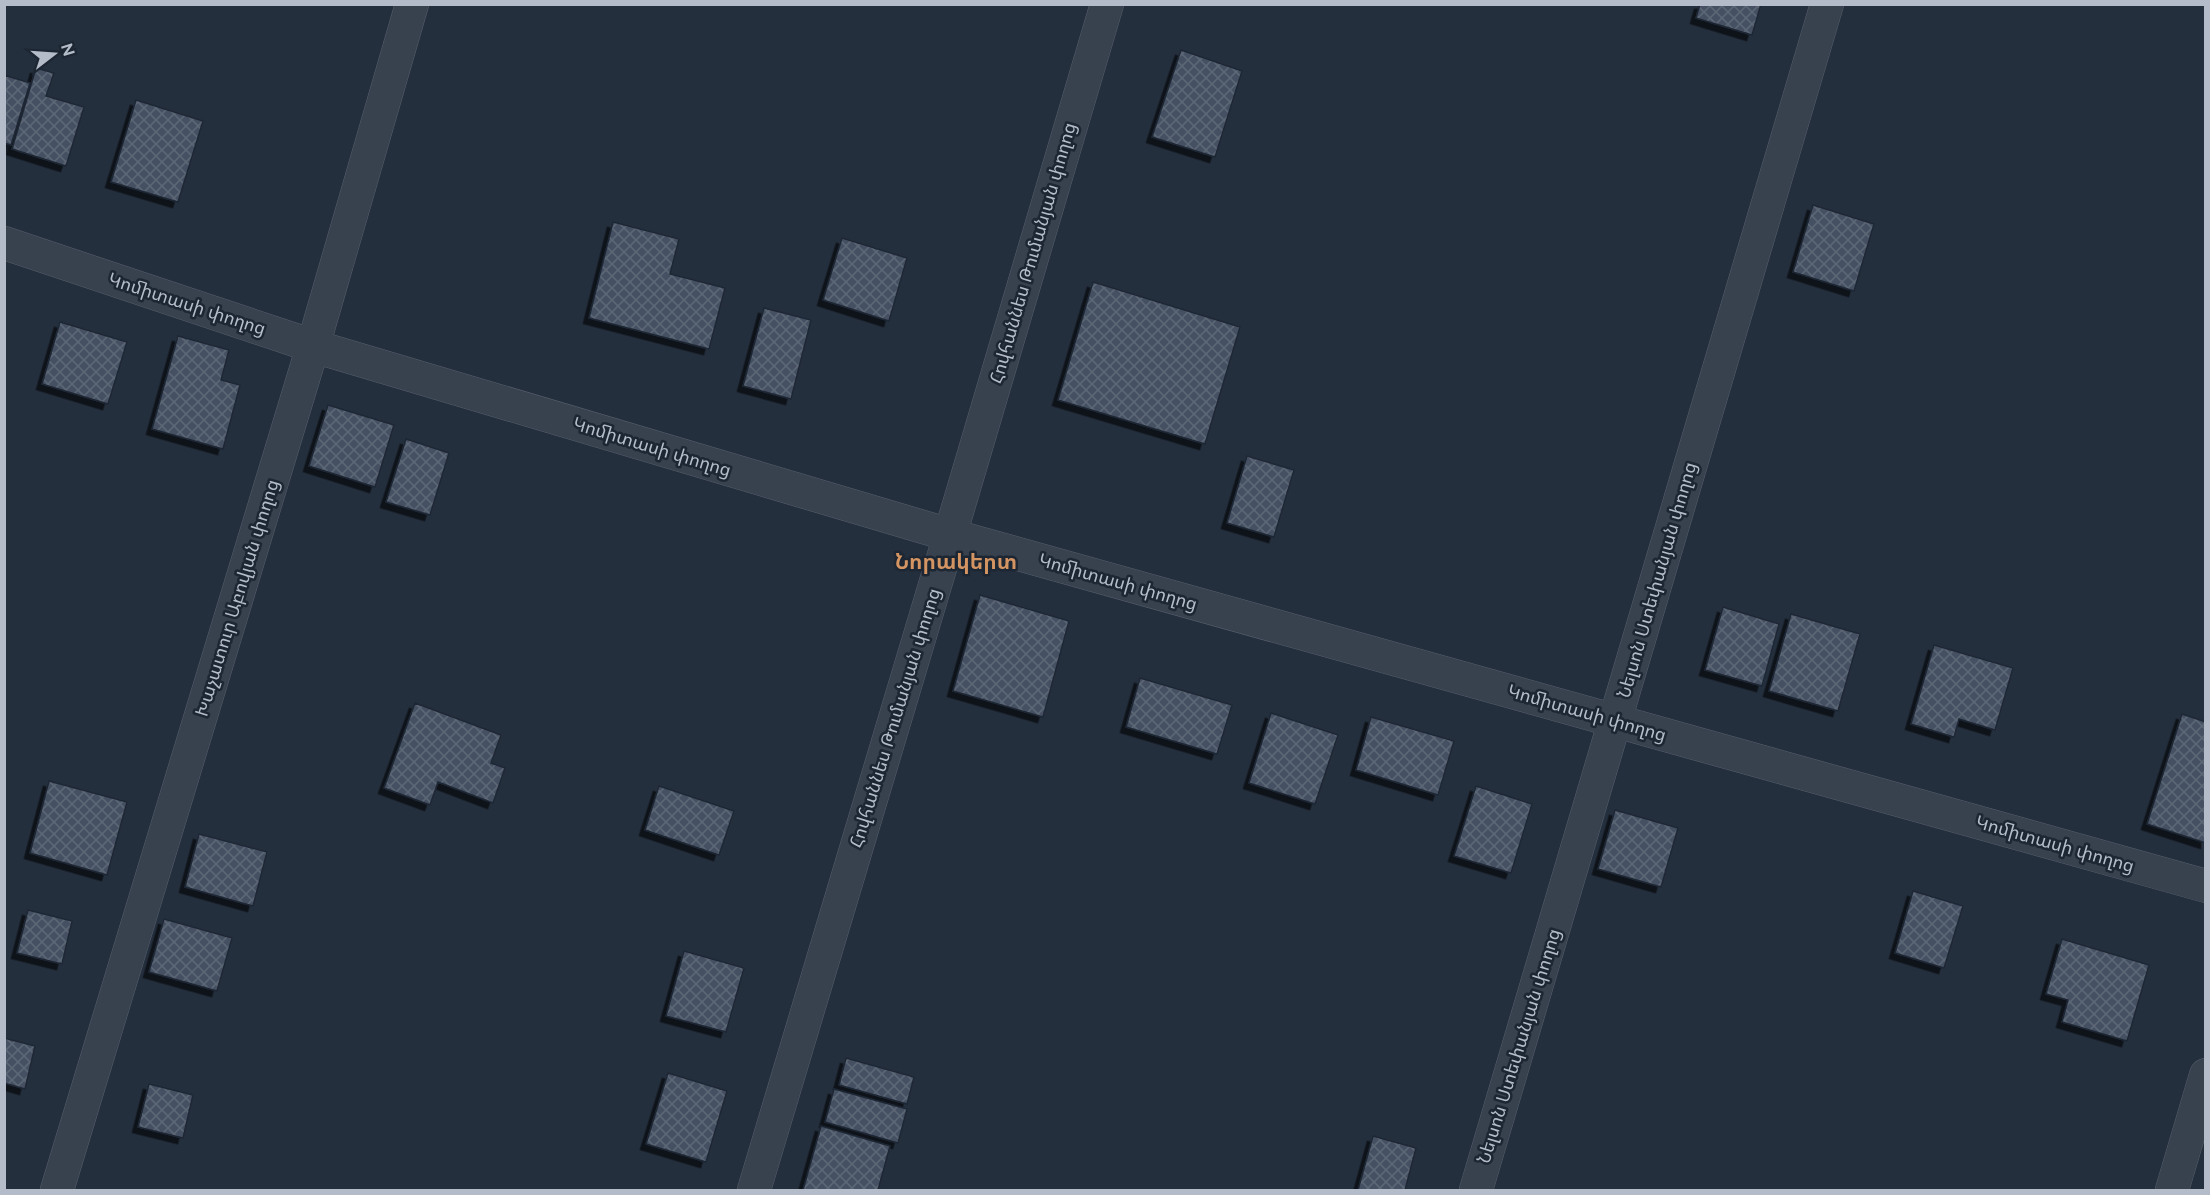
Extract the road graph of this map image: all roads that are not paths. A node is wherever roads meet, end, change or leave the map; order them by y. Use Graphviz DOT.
graph roads {
  1 [pos="412,4"];
  2 [pos="1107,4"];
  3 [pos="1827,4"];
  4 [pos="4,243"];
  5 [pos="313,346"];
  6 [pos="950,535"];
  7 [pos="1616,721"];
  8 [pos="2205,886"];
  9 [pos="2205,1074"];
  10 [pos="57,1191"];
  11 [pos="754,1191"];
  12 [pos="1476,1191"];
  13 [pos="2172,1191"];
  1 -- 5 [label="street, Խաչատուր Աբովյան փողոց"];
  2 -- 6 [label="street, Հովհաննես Թումանյան փողոց"];
  3 -- 7 [label="street, Նելսոն Ստեփանյան փողոց"];
  4 -- 5 [label="street, Կոմիտասի փողոց"];
  5 -- 6 [label="street, Կոմիտասի փողոց"];
  5 -- 10 [label="street, Խաչատուր Աբովյան փողոց"];
  6 -- 7 [label="street, Կոմիտասի փողոց"];
  6 -- 11 [label="street, Հովհաննես Թումանյան փողոց"];
  7 -- 8 [label="street, Կոմիտասի փողոց"];
  7 -- 12 [label="street, Նելսոն Ստեփանյան փողոց"];
  9 -- 13 [label="street"];
}
